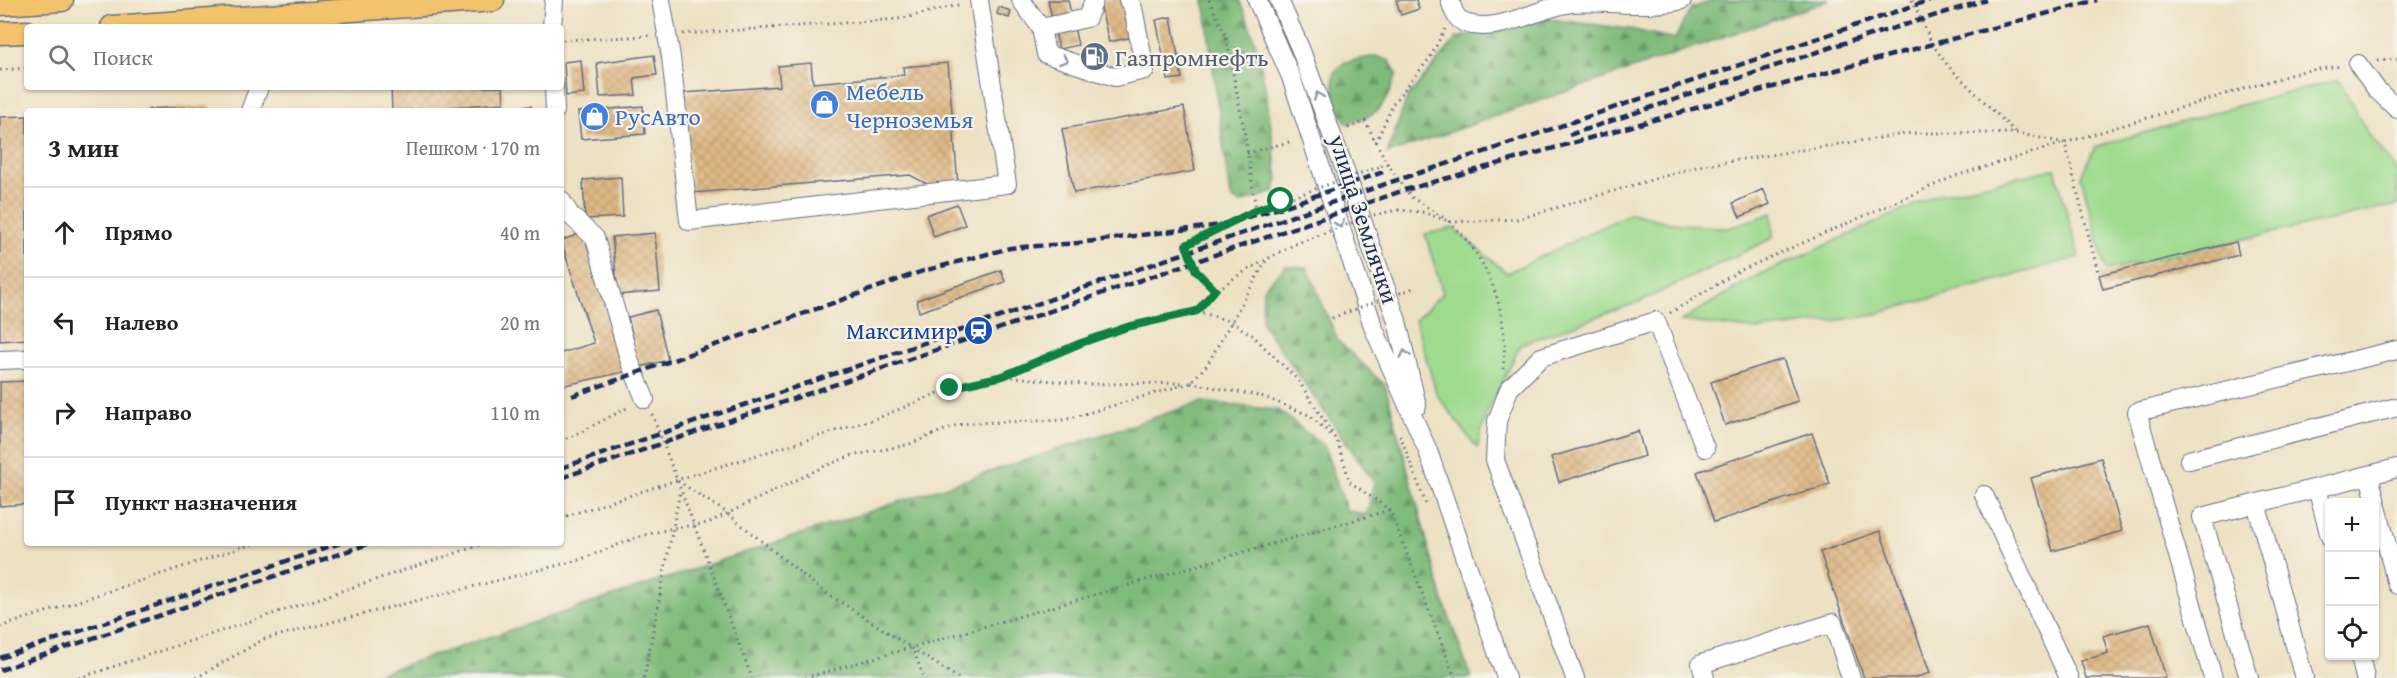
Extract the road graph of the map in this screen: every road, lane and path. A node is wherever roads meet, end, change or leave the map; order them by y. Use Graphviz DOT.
graph roads {
  1 [pos="62,0"];
  2 [pos="342,0"];
  3 [pos="493,0"];
  4 [pos="554,0"];
  5 [pos="661,0"];
  6 [pos="979,0"];
  7 [pos="1021,0"];
  8 [pos="1094,0"];
  9 [pos="1128,0"];
  10 [pos="1209,0"];
  11 [pos="1257,0"];
  12 [pos="1279,0"];
  13 [pos="1683,0"];
  14 [pos="1912,0"];
  15 [pos="1656,2"];
  16 [pos="0,4"];
  17 [pos="1452,7"];
  18 [pos="305,18"];
  19 [pos="244,22"];
  20 [pos="191,24"];
  21 [pos="552,24"];
  22 [pos="1041,27"];
  23 [pos="24,32"];
  24 [pos="0,33"];
  25 [pos="668,35"];
  26 [pos="564,40"];
  27 [pos="2397,59"];
  28 [pos="2358,64"];
  29 [pos="24,68"];
  30 [pos="0,70"];
  31 [pos="258,90"];
  32 [pos="554,90"];
  33 [pos="251,108"];
  34 [pos="555,108"];
  35 [pos="2397,109"];
  36 [pos="1344,130"];
  37 [pos="2016,133"];
  38 [pos="1293,141"];
  39 [pos="1376,142"];
  40 [pos="2065,143"];
  41 [pos="1247,153"];
  42 [pos="1387,163"];
  43 [pos="564,205"];
  44 [pos="1256,210"];
  45 [pos="1450,222"];
  46 [pos="1267,260"];
  47 [pos="2098,272"];
  48 [pos="1416,287"];
  49 [pos="1215,290"];
  50 [pos="1197,311"];
  51 [pos="1332,318"];
  52 [pos="1656,321"];
  53 [pos="1231,322"];
  54 [pos="2397,350"];
  55 [pos="24,359"];
  56 [pos="0,360"];
  57 [pos="1003,376"];
  58 [pos="1502,376"];
  59 [pos="1190,383"];
  60 [pos="645,399"];
  61 [pos="2397,407"];
  62 [pos="657,426"];
  63 [pos="564,440"];
  64 [pos="1337,440"];
  65 [pos="1705,448"];
  66 [pos="1428,452"];
  67 [pos="2189,460"];
  68 [pos="2397,468"];
  69 [pos="2369,475"];
  70 [pos="676,480"];
  71 [pos="2317,488"];
  72 [pos="680,490"];
  73 [pos="1984,495"];
  74 [pos="2256,503"];
  75 [pos="1390,510"];
  76 [pos="727,513"];
  77 [pos="564,517"];
  78 [pos="2325,518"];
  79 [pos="694,526"];
  80 [pos="673,528"];
  81 [pos="246,546"];
  82 [pos="477,546"];
  83 [pos="2397,585"];
  84 [pos="0,627"];
  85 [pos="911,649"];
  86 [pos="2361,660"];
  87 [pos="1572,677"];
  88 [pos="80,678"];
  89 [pos="196,678"];
  90 [pos="644,678"];
  91 [pos="752,678"];
  92 [pos="805,678"];
  93 [pos="924,678"];
  94 [pos="958,678"];
  95 [pos="1455,678"];
  96 [pos="1506,678"];
  97 [pos="1705,678"];
  98 [pos="1851,678"];
  99 [pos="2069,678"];
  100 [pos="2213,678"];
  101 [pos="2249,678"];
  102 [pos="2304,678"];
  103 [pos="2365,678"];
  1 -- 16 [label="main road"];
  2 -- 18 [label="main road"];
  3 -- 18 [label="main road"];
  4 -- 21 [label="street"];
  5 -- 25 [label="street"];
  6 -- 25 [label="path"];
  6 -- 25 [label="street"];
  7 -- 22 [label="street"];
  8 -- 22 [label="street"];
  22 -- 9 [label="street, one-way"];
  10 -- 41 [label="path"];
  11 -- 66 [label="street, улица Землячки, one-way"];
  66 -- 12 [label="street, улица Землячки, one-way"];
  13 -- 15 [label="street"];
  14 -- 37 [label="path"];
  15 -- 17 [label="street"];
  17 -- 39 [label="path"];
  18 -- 19 [label="main road"];
  19 -- 20 [label="main road"];
  23 -- 24 [label="main road"];
  25 -- 26 [label="path"];
  27 -- 28 [label="path"];
  28 -- 35 [label="street"];
  28 -- 40 [label="path"];
  29 -- 30 [label="path"];
  31 -- 33 [label="street"];
  32 -- 34 [label="street"];
  36 -- 39 [label="path"];
  37 -- 40 [label="path"];
  37 -- 45 [label="path"];
  38 -- 41 [label="path"];
  39 -- 42 [label="path"];
  40 -- 47 [label="path"];
  40 -- 52 [label="path"];
  41 -- 44 [label="path"];
  42 -- 44 [label="path, bridge"];
  42 -- 45 [label="path"];
  43 -- 60 [label="street"];
  44 -- 49 [label="path"];
  45 -- 46 [label="path, bridge"];
  45 -- 58 [label="path"];
  46 -- 49 [label="path"];
  46 -- 53 [label="path"];
  48 -- 51 [label="path, bridge"];
  49 -- 50 [label="path"];
  50 -- 53 [label="path"];
  50 -- 57 [label="path"];
  52 -- 65 [label="street"];
  52 -- 87 [label="street"];
  53 -- 59 [label="path"];
  53 -- 64 [label="path"];
  54 -- 100 [label="street"];
  55 -- 56 [label="street"];
  57 -- 59 [label="path"];
  57 -- 70 [label="path"];
  59 -- 64 [label="path"];
  59 -- 76 [label="path"];
  60 -- 63 [label="path"];
  61 -- 67 [label="street"];
  62 -- 70 [label="path"];
  64 -- 75 [label="path"];
  66 -- 96 [label="street, улица Землячки"];
  68 -- 69 [label="street"];
  69 -- 71 [label="street"];
  69 -- 83 [label="street"];
  70 -- 72 [label="path"];
  70 -- 76 [label="path"];
  70 -- 77 [label="path"];
  71 -- 74 [label="street"];
  71 -- 78 [label="street"];
  72 -- 79 [label="path"];
  72 -- 80 [label="path"];
  73 -- 99 [label="street"];
  74 -- 101 [label="street"];
  74 -- 102 [label="street"];
  75 -- 85 [label="path"];
  75 -- 95 [label="path"];
  76 -- 79 [label="path"];
  76 -- 85 [label="path"];
  79 -- 80 [label="path"];
  79 -- 91 [label="path"];
  80 -- 89 [label="path"];
  80 -- 90 [label="path"];
  81 -- 84 [label="path"];
  82 -- 88 [label="path"];
  85 -- 92 [label="path"];
  85 -- 93 [label="path"];
  85 -- 94 [label="path"];
  86 -- 103 [label="street"];
  97 -- 98 [label="street"];
}
